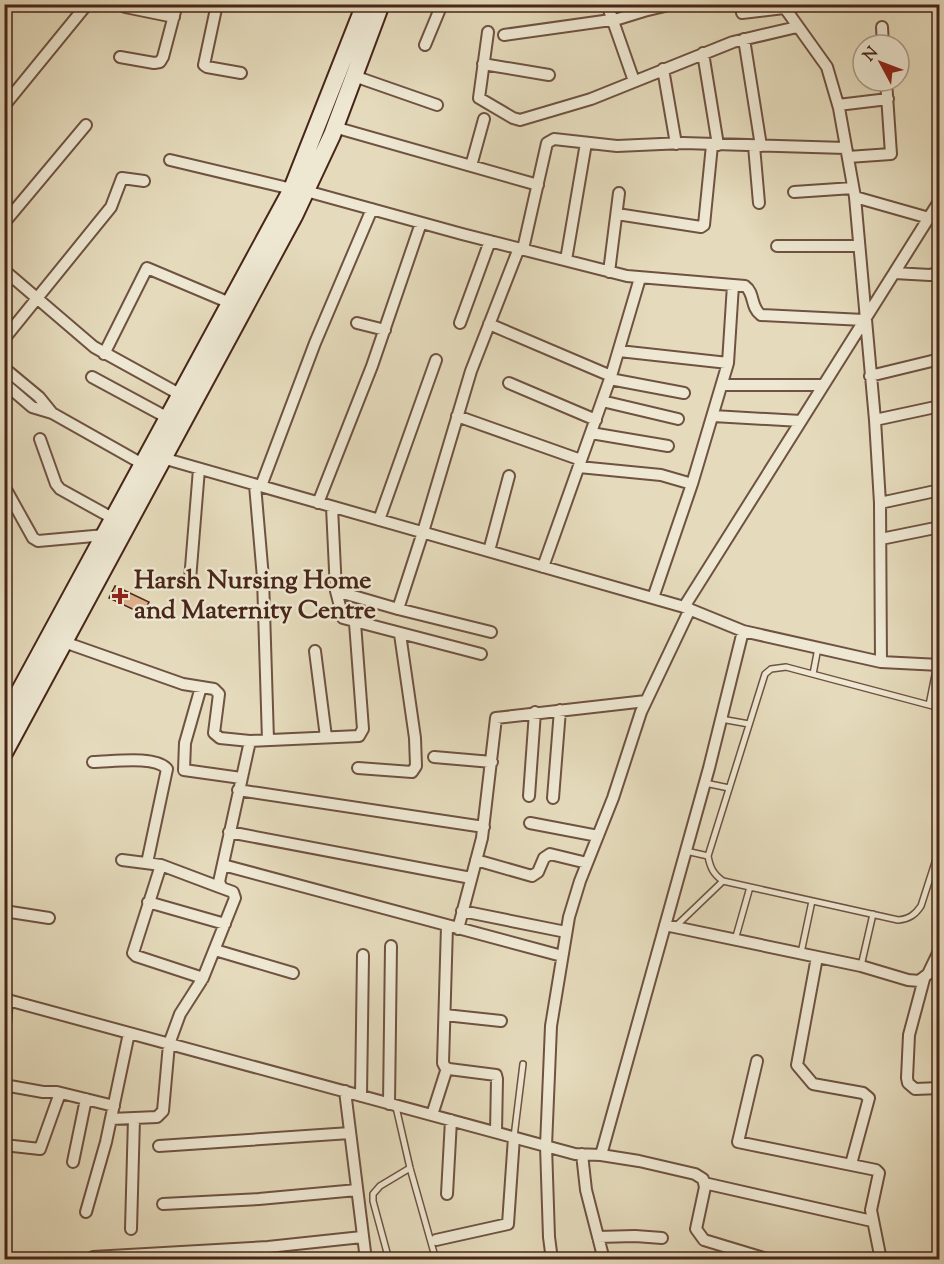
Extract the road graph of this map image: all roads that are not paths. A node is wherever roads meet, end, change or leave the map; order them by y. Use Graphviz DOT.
graph roads {
  1 [pos="177,4"];
  2 [pos="217,4"];
  3 [pos="365,4"];
  4 [pos="381,4"];
  5 [pos="442,4"];
  6 [pos="607,4"];
  7 [pos="673,4"];
  8 [pos="783,6"];
  9 [pos="126,7"];
  10 [pos="84,8"];
  11 [pos="641,8"];
  12 [pos="742,13"];
  13 [pos="174,17"];
  14 [pos="612,20"];
  15 [pos="797,27"];
  16 [pos="882,27"];
  17 [pos="488,32"];
  18 [pos="882,33"];
  19 [pos="504,35"];
  20 [pos="744,39"];
  21 [pos="425,45"];
  22 [pos="703,53"];
  23 [pos="120,57"];
  24 [pos="483,64"];
  25 [pos="663,69"];
  26 [pos="241,74"];
  27 [pos="549,75"];
  28 [pos="354,76"];
  29 [pos="633,81"];
  30 [pos="887,93"];
  31 [pos="888,99"];
  32 [pos="437,105"];
  33 [pos="838,105"];
  34 [pos="4,106"];
  35 [pos="484,119"];
  36 [pos="86,125"];
  37 [pos="334,127"];
  38 [pos="586,143"];
  39 [pos="675,144"];
  40 [pos="715,145"];
  41 [pos="758,146"];
  42 [pos="847,153"];
  43 [pos="170,160"];
  44 [pos="471,166"];
  45 [pos="144,181"];
  46 [pos="538,185"];
  47 [pos="299,190"];
  48 [pos="794,192"];
  49 [pos="619,193"];
  50 [pos="854,193"];
  51 [pos="939,200"];
  52 [pos="759,203"];
  53 [pos="372,209"];
  54 [pos="617,214"];
  55 [pos="929,218"];
  56 [pos="422,223"];
  57 [pos="4,224"];
  58 [pos="490,241"];
  59 [pos="777,246"];
  60 [pos="858,246"];
  61 [pos="521,249"];
  62 [pos="566,260"];
  63 [pos="4,270"];
  64 [pos="609,272"];
  65 [pos="939,272"];
  66 [pos="894,273"];
  67 [pos="640,278"];
  68 [pos="733,285"];
  69 [pos="38,298"];
  70 [pos="230,303"];
  71 [pos="864,320"];
  72 [pos="357,322"];
  73 [pos="460,323"];
  74 [pos="489,324"];
  75 [pos="385,330"];
  76 [pos="4,339"];
  77 [pos="619,351"];
  78 [pos="104,354"];
  79 [pos="939,359"];
  80 [pos="436,360"];
  81 [pos="728,363"];
  82 [pos="4,368"];
  83 [pos="870,376"];
  84 [pos="92,377"];
  85 [pos="611,377"];
  86 [pos="4,383"];
  87 [pos="509,383"];
  88 [pos="723,385"];
  89 [pos="823,385"];
  90 [pos="684,393"];
  91 [pos="180,395"];
  92 [pos="602,401"];
  93 [pos="939,406"];
  94 [pos="52,413"];
  95 [pos="457,416"];
  96 [pos="713,416"];
  97 [pos="168,418"];
  98 [pos="678,419"];
  99 [pos="596,420"];
  100 [pos="875,420"];
  101 [pos="801,421"];
  102 [pos="591,433"];
  103 [pos="40,439"];
  104 [pos="668,446"];
  105 [pos="153,462"];
  106 [pos="580,463"];
  107 [pos="199,469"];
  108 [pos="509,476"];
  109 [pos="692,484"];
  110 [pos="4,486"];
  111 [pos="258,486"];
  112 [pos="939,490"];
  113 [pos="318,503"];
  114 [pos="880,503"];
  115 [pos="332,507"];
  116 [pos="114,519"];
  117 [pos="379,520"];
  118 [pos="939,527"];
  119 [pos="423,532"];
  120 [pos="105,535"];
  121 [pos="881,539"];
  122 [pos="489,551"];
  123 [pos="543,567"];
  124 [pos="190,580"];
  125 [pos="336,591"];
  126 [pos="653,598"];
  127 [pos="687,608"];
  128 [pos="398,609"];
  129 [pos="68,619"];
  130 [pos="355,623"];
  131 [pos="743,631"];
  132 [pos="491,632"];
  133 [pos="400,634"];
  134 [pos="64,642"];
  135 [pos="818,648"];
  136 [pos="315,651"];
  137 [pos="481,654"];
  138 [pos="881,662"];
  139 [pos="938,665"];
  140 [pos="813,674"];
  141 [pos="201,687"];
  142 [pos="646,701"];
  143 [pos="929,705"];
  144 [pos="939,708"];
  145 [pos="560,710"];
  146 [pos="535,712"];
  147 [pos="721,719"];
  148 [pos="4,720"];
  149 [pos="749,724"];
  150 [pos="326,737"];
  151 [pos="268,740"];
  152 [pos="250,741"];
  153 [pos="4,753"];
  154 [pos="434,757"];
  155 [pos="93,762"];
  156 [pos="492,762"];
  157 [pos="358,768"];
  158 [pos="241,778"];
  159 [pos="705,783"];
  160 [pos="729,789"];
  161 [pos="238,790"];
  162 [pos="529,796"];
  163 [pos="553,798"];
  164 [pos="530,823"];
  165 [pos="484,827"];
  166 [pos="230,832"];
  167 [pos="598,836"];
  168 [pos="939,847"];
  169 [pos="686,851"];
  170 [pos="708,856"];
  171 [pos="122,860"];
  172 [pos="476,860"];
  173 [pos="147,863"];
  174 [pos="587,863"];
  175 [pos="161,865"];
  176 [pos="223,865"];
  177 [pos="471,878"];
  178 [pos="723,881"];
  179 [pos="750,887"];
  180 [pos="222,888"];
  181 [pos="812,901"];
  182 [pos="148,902"];
  183 [pos="4,911"];
  184 [pos="462,911"];
  185 [pos="873,914"];
  186 [pos="49,918"];
  187 [pos="225,924"];
  188 [pos="670,926"];
  189 [pos="452,927"];
  190 [pos="566,932"];
  191 [pos="735,940"];
  192 [pos="391,946"];
  193 [pos="939,949"];
  194 [pos="215,950"];
  195 [pos="801,953"];
  196 [pos="363,955"];
  197 [pos="562,956"];
  198 [pos="817,957"];
  199 [pos="861,966"];
  200 [pos="293,973"];
  201 [pos="203,978"];
  202 [pos="924,979"];
  203 [pos="6,999"];
  204 [pos="445,1015"];
  205 [pos="501,1021"];
  206 [pos="129,1033"];
  207 [pos="4,1038"];
  208 [pos="169,1044"];
  209 [pos="758,1061"];
  210 [pos="523,1064"];
  211 [pos="447,1068"];
  212 [pos="4,1085"];
  213 [pos="939,1088"];
  214 [pos="345,1091"];
  215 [pos="60,1093"];
  216 [pos="361,1096"];
  217 [pos="86,1100"];
  218 [pos="393,1104"];
  219 [pos="114,1106"];
  220 [pos="432,1115"];
  221 [pos="134,1118"];
  222 [pos="111,1119"];
  223 [pos="451,1120"];
  224 [pos="350,1132"];
  225 [pos="495,1132"];
  226 [pos="514,1137"];
  227 [pos="4,1145"];
  228 [pos="159,1146"];
  229 [pos="546,1146"];
  230 [pos="582,1154"];
  231 [pos="601,1155"];
  232 [pos="73,1162"];
  233 [pos="851,1164"];
  234 [pos="410,1168"];
  235 [pos="704,1183"];
  236 [pos="357,1190"];
  237 [pos="447,1194"];
  238 [pos="163,1204"];
  239 [pos="86,1212"];
  240 [pos="872,1221"];
  241 [pos="131,1229"];
  242 [pos="362,1237"];
  243 [pos="598,1237"];
  244 [pos="662,1238"];
  245 [pos="436,1240"];
  246 [pos="223,1254"];
  247 [pos="89,1260"];
  248 [pos="366,1260"];
  249 [pos="390,1260"];
  250 [pos="436,1260"];
  251 [pos="552,1260"];
  252 [pos="604,1260"];
  253 [pos="770,1260"];
  254 [pos="881,1260"];
  1 -- 13 [label="street"];
  2 -- 26 [label="street"];
  3 -- 47 [label="street"];
  4 -- 28 [label="street"];
  5 -- 21 [label="street"];
  6 -- 14 [label="street"];
  7 -- 11 [label="street"];
  8 -- 12 [label="street"];
  8 -- 15 [label="street"];
  9 -- 13 [label="street"];
  10 -- 34 [label="street"];
  11 -- 14 [label="street"];
  13 -- 23 [label="street"];
  14 -- 19 [label="street"];
  14 -- 29 [label="street"];
  15 -- 20 [label="street"];
  15 -- 33 [label="street"];
  16 -- 18 [label="street"];
  17 -- 24 [label="street"];
  20 -- 22 [label="street"];
  20 -- 41 [label="street"];
  22 -- 25 [label="street"];
  22 -- 40 [label="street"];
  24 -- 27 [label="street"];
  24 -- 29 [label="street"];
  25 -- 29 [label="street"];
  25 -- 39 [label="street"];
  28 -- 32 [label="street"];
  28 -- 37 [label="street"];
  30 -- 31 [label="street"];
  31 -- 33 [label="street"];
  31 -- 42 [label="street"];
  33 -- 42 [label="street"];
  35 -- 44 [label="street"];
  36 -- 57 [label="street"];
  37 -- 44 [label="street"];
  37 -- 47 [label="street"];
  38 -- 39 [label="street"];
  38 -- 46 [label="street"];
  38 -- 62 [label="street"];
  39 -- 40 [label="street"];
  40 -- 41 [label="street"];
  40 -- 54 [label="street"];
  41 -- 42 [label="street"];
  41 -- 52 [label="street"];
  42 -- 50 [label="street"];
  43 -- 47 [label="street"];
  44 -- 46 [label="street"];
  45 -- 69 [label="street"];
  46 -- 61 [label="street"];
  47 -- 53 [label="street"];
  47 -- 70 [label="street"];
  47 -- 105 [label="street"];
  48 -- 50 [label="street"];
  49 -- 54 [label="street"];
  50 -- 55 [label="street"];
  50 -- 60 [label="street"];
  51 -- 55 [label="street"];
  53 -- 56 [label="street"];
  53 -- 111 [label="street"];
  54 -- 64 [label="street"];
  55 -- 66 [label="street"];
  56 -- 58 [label="street"];
  56 -- 75 [label="street"];
  58 -- 61 [label="street"];
  58 -- 73 [label="street"];
  59 -- 60 [label="street"];
  60 -- 71 [label="street"];
  61 -- 62 [label="street"];
  61 -- 74 [label="street"];
  62 -- 64 [label="street"];
  63 -- 69 [label="street"];
  64 -- 67 [label="street"];
  65 -- 66 [label="street"];
  66 -- 71 [label="street"];
  67 -- 68 [label="street"];
  67 -- 77 [label="street"];
  68 -- 71 [label="street"];
  68 -- 81 [label="street"];
  69 -- 76 [label="street"];
  69 -- 78 [label="street"];
  70 -- 78 [label="street"];
  70 -- 91 [label="street"];
  71 -- 83 [label="street"];
  71 -- 89 [label="street"];
  72 -- 75 [label="street"];
  74 -- 85 [label="street"];
  74 -- 95 [label="street"];
  75 -- 113 [label="street"];
  77 -- 81 [label="street"];
  77 -- 85 [label="street"];
  78 -- 91 [label="street"];
  79 -- 83 [label="street"];
  80 -- 117 [label="street"];
  81 -- 88 [label="street"];
  82 -- 94 [label="street"];
  83 -- 100 [label="street"];
  84 -- 97 [label="street"];
  85 -- 90 [label="street"];
  85 -- 92 [label="street"];
  86 -- 94 [label="street"];
  87 -- 99 [label="street"];
  88 -- 89 [label="street"];
  88 -- 96 [label="street"];
  89 -- 101 [label="street"];
  91 -- 97 [label="street"];
  92 -- 98 [label="street"];
  92 -- 99 [label="street"];
  93 -- 100 [label="street"];
  94 -- 105 [label="street"];
  95 -- 106 [label="street"];
  95 -- 119 [label="street"];
  96 -- 101 [label="street"];
  96 -- 109 [label="street"];
  97 -- 105 [label="street"];
  99 -- 102 [label="street"];
  100 -- 114 [label="street"];
  101 -- 127 [label="street"];
  102 -- 104 [label="street"];
  102 -- 106 [label="street"];
  103 -- 116 [label="street"];
  105 -- 107 [label="street"];
  105 -- 116 [label="street"];
  105 -- 129 [label="street"];
  106 -- 109 [label="street"];
  106 -- 123 [label="street"];
  107 -- 111 [label="street"];
  107 -- 124 [label="street"];
  108 -- 122 [label="street"];
  109 -- 126 [label="street"];
  110 -- 120 [label="street"];
  111 -- 113 [label="street"];
  111 -- 151 [label="street"];
  112 -- 114 [label="street"];
  113 -- 115 [label="street"];
  114 -- 121 [label="street"];
  115 -- 117 [label="street"];
  115 -- 125 [label="street"];
  116 -- 120 [label="street"];
  117 -- 119 [label="street"];
  118 -- 121 [label="street"];
  119 -- 122 [label="street"];
  119 -- 128 [label="street"];
  120 -- 129 [label="street"];
  121 -- 138 [label="street"];
  122 -- 123 [label="street"];
  123 -- 126 [label="street"];
  125 -- 128 [label="street"];
  125 -- 130 [label="street"];
  126 -- 127 [label="street"];
  127 -- 131 [label="street"];
  127 -- 142 [label="street"];
  128 -- 132 [label="street"];
  129 -- 134 [label="street"];
  129 -- 148 [label="street"];
  130 -- 133 [label="street"];
  130 -- 150 [label="street"];
  131 -- 135 [label="street"];
  131 -- 147 [label="street"];
  133 -- 137 [label="street"];
  133 -- 157 [label="street"];
  134 -- 141 [label="street"];
  134 -- 153 [label="street"];
  135 -- 138 [label="street"];
  135 -- 140 [label="lane"];
  136 -- 150 [label="street"];
  138 -- 139 [label="street"];
  139 -- 143 [label="lane"];
  140 -- 143 [label="lane"];
  140 -- 149 [label="lane"];
  141 -- 152 [label="street"];
  141 -- 158 [label="street"];
  142 -- 145 [label="street"];
  142 -- 167 [label="street"];
  143 -- 144 [label="lane"];
  145 -- 146 [label="street"];
  145 -- 163 [label="street"];
  146 -- 156 [label="street"];
  146 -- 162 [label="street"];
  147 -- 149 [label="lane"];
  147 -- 159 [label="street"];
  149 -- 160 [label="lane"];
  150 -- 151 [label="street"];
  151 -- 152 [label="street"];
  152 -- 158 [label="street"];
  154 -- 156 [label="street"];
  155 -- 173 [label="street"];
  156 -- 165 [label="street"];
  158 -- 161 [label="street"];
  159 -- 160 [label="lane"];
  159 -- 169 [label="street"];
  160 -- 170 [label="lane"];
  161 -- 165 [label="street"];
  161 -- 166 [label="street"];
  164 -- 167 [label="street"];
  165 -- 172 [label="street"];
  166 -- 176 [label="street"];
  166 -- 177 [label="street"];
  167 -- 174 [label="street"];
  168 -- 185 [label="lane"];
  169 -- 170 [label="lane"];
  169 -- 188 [label="street"];
  170 -- 178 [label="lane"];
  171 -- 173 [label="street"];
  172 -- 174 [label="street"];
  172 -- 177 [label="street"];
  173 -- 175 [label="street"];
  174 -- 190 [label="street"];
  175 -- 180 [label="street"];
  175 -- 182 [label="street"];
  176 -- 180 [label="street"];
  176 -- 189 [label="street"];
  177 -- 184 [label="street"];
  178 -- 179 [label="lane"];
  178 -- 188 [label="lane"];
  179 -- 181 [label="lane"];
  179 -- 191 [label="lane"];
  180 -- 187 [label="street"];
  181 -- 185 [label="lane"];
  181 -- 195 [label="lane"];
  182 -- 187 [label="street"];
  182 -- 201 [label="street"];
  183 -- 186 [label="street"];
  184 -- 189 [label="street"];
  184 -- 190 [label="street"];
  185 -- 199 [label="lane"];
  187 -- 194 [label="street"];
  188 -- 191 [label="street"];
  188 -- 231 [label="street"];
  189 -- 197 [label="street"];
  189 -- 204 [label="street"];
  190 -- 197 [label="street"];
  191 -- 195 [label="street"];
  192 -- 218 [label="street"];
  193 -- 202 [label="street"];
  194 -- 200 [label="street"];
  194 -- 201 [label="street"];
  195 -- 198 [label="street"];
  196 -- 216 [label="street"];
  197 -- 229 [label="street"];
  198 -- 199 [label="street"];
  198 -- 233 [label="street"];
  199 -- 202 [label="street"];
  201 -- 208 [label="street"];
  202 -- 213 [label="street"];
  203 -- 206 [label="street"];
  203 -- 207 [label="street"];
  204 -- 205 [label="street"];
  204 -- 211 [label="street"];
  206 -- 208 [label="street"];
  206 -- 219 [label="street"];
  208 -- 214 [label="street"];
  208 -- 221 [label="street"];
  209 -- 233 [label="street"];
  210 -- 226 [label="lane"];
  211 -- 220 [label="street"];
  211 -- 225 [label="street"];
  212 -- 215 [label="street"];
  214 -- 216 [label="street"];
  214 -- 224 [label="street"];
  215 -- 217 [label="street"];
  215 -- 227 [label="street"];
  216 -- 218 [label="street"];
  217 -- 219 [label="street"];
  217 -- 232 [label="street"];
  218 -- 220 [label="street"];
  218 -- 234 [label="lane"];
  219 -- 222 [label="street"];
  220 -- 223 [label="street"];
  221 -- 222 [label="street"];
  221 -- 241 [label="street"];
  222 -- 239 [label="street"];
  223 -- 225 [label="street"];
  223 -- 237 [label="street"];
  224 -- 228 [label="street"];
  224 -- 236 [label="street"];
  225 -- 226 [label="street"];
  226 -- 229 [label="street"];
  226 -- 245 [label="street"];
  229 -- 230 [label="street"];
  229 -- 251 [label="street"];
  230 -- 231 [label="street"];
  230 -- 243 [label="street"];
  231 -- 235 [label="street"];
  233 -- 240 [label="street"];
  234 -- 249 [label="lane"];
  234 -- 250 [label="lane"];
  235 -- 240 [label="street"];
  235 -- 253 [label="street"];
  236 -- 238 [label="street"];
  236 -- 242 [label="street"];
  240 -- 254 [label="street"];
  242 -- 246 [label="street"];
  242 -- 248 [label="street"];
  243 -- 244 [label="street"];
  243 -- 252 [label="street"];
  246 -- 247 [label="street"];
}
